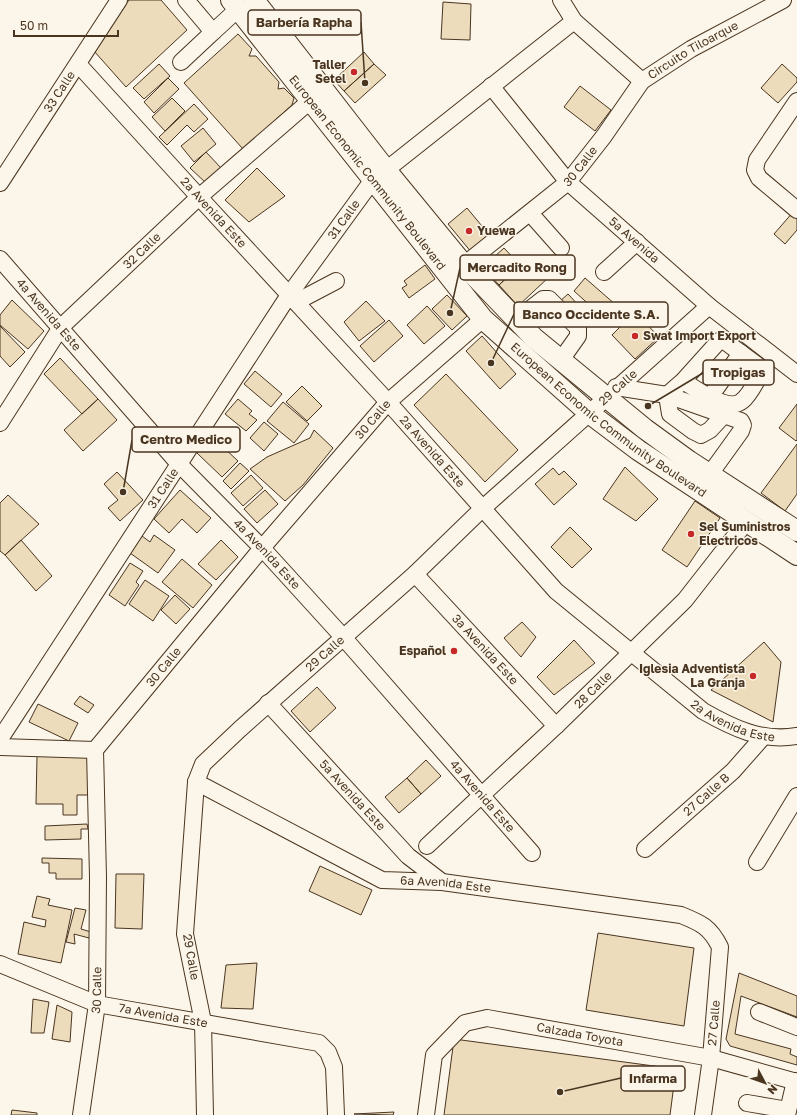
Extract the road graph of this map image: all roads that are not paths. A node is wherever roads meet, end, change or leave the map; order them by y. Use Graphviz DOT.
graph roads {
  1 [pos="119,0"];
  2 [pos="186,0"];
  3 [pos="561,0"];
  4 [pos="783,0"];
  5 [pos="241,3"];
  6 [pos="574,20"];
  7 [pos="213,32"];
  8 [pos="181,62"];
  9 [pos="78,64"];
  10 [pos="642,81"];
  11 [pos="491,86"];
  12 [pos="310,101"];
  13 [pos="797,101"];
  14 [pos="379,176"];
  15 [pos="568,182"];
  16 [pos="0,183"];
  17 [pos="199,198"];
  18 [pos="797,210"];
  19 [pos="530,213"];
  20 [pos="637,242"];
  21 [pos="561,248"];
  22 [pos="0,259"];
  23 [pos="464,265"];
  24 [pos="604,272"];
  25 [pos="336,281"];
  26 [pos="293,299"];
  27 [pos="709,306"];
  28 [pos="483,319"];
  29 [pos="516,320"];
  30 [pos="61,327"];
  31 [pos="741,353"];
  32 [pos="561,360"];
  33 [pos="797,374"];
  34 [pos="683,381"];
  35 [pos="611,392"];
  36 [pos="667,395"];
  37 [pos="710,397"];
  38 [pos="388,402"];
  39 [pos="589,413"];
  40 [pos="723,416"];
  41 [pos="0,423"];
  42 [pos="180,464"];
  43 [pos="710,474"];
  44 [pos="483,508"];
  45 [pos="746,522"];
  46 [pos="797,531"];
  47 [pos="262,548"];
  48 [pos="797,555"];
  49 [pos="414,574"];
  50 [pos="344,638"];
  51 [pos="632,653"];
  52 [pos="268,703"];
  53 [pos="556,726"];
  54 [pos="797,736"];
  55 [pos="764,737"];
  56 [pos="0,739"];
  57 [pos="0,747"];
  58 [pos="95,750"];
  59 [pos="196,782"];
  60 [pos="482,795"];
  61 [pos="797,796"];
  62 [pos="427,846"];
  63 [pos="645,849"];
  64 [pos="532,853"];
  65 [pos="408,856"];
  66 [pos="757,862"];
  67 [pos="382,880"];
  68 [pos="442,882"];
  69 [pos="713,933"];
  70 [pos="0,964"];
  71 [pos="97,1004"];
  72 [pos="758,1012"];
  73 [pos="203,1022"];
  74 [pos="797,1027"];
  75 [pos="711,1058"];
  76 [pos="796,1082"];
  77 [pos="747,1103"];
  78 [pos="787,1112"];
  79 [pos="81,1115"];
  80 [pos="205,1115"];
  81 [pos="336,1115"];
  82 [pos="426,1115"];
  83 [pos="703,1115"];
  1 -- 9 [label="street, 33 Calle"];
  2 -- 7 [label="street"];
  3 -- 6 [label="street, Circuito Tiloarque"];
  4 -- 10 [label="street, Circuito Tiloarque"];
  5 -- 7 [label="street"];
  5 -- 12 [label="main road, European Economic Community Boulevard"];
  5 -- 14 [label="main road, European Economic Community Boulevard"];
  6 -- 10 [label="street, Circuito Tiloarque"];
  6 -- 11 [label="street, 31 Calle"];
  7 -- 8 [label="street"];
  9 -- 16 [label="street, 33 Calle"];
  9 -- 17 [label="street, 2a Avenida Este"];
  10 -- 15 [label="street, 30 Calle"];
  11 -- 14 [label="street, 31 Calle"];
  11 -- 15 [label="street, 5a Avenida"];
  12 -- 14 [label="main road, European Economic Community Boulevard"];
  12 -- 17 [label="street, 32 Calle"];
  13 -- 18 [label="street"];
  14 -- 23 [label="main road, European Economic Community Boulevard"];
  14 -- 26 [label="street, 31 Calle"];
  14 -- 28 [label="main road, European Economic Community Boulevard"];
  15 -- 19 [label="street, 30 Calle"];
  15 -- 20 [label="street, 5a Avenida"];
  17 -- 26 [label="street, 2a Avenida Este"];
  17 -- 30 [label="street, 32 Calle"];
  19 -- 21 [label="street"];
  19 -- 23 [label="street, 30 Calle"];
  20 -- 24 [label="street"];
  20 -- 27 [label="street, 5a Avenida"];
  22 -- 30 [label="street, 4a Avenida Este"];
  23 -- 29 [label="main road, European Economic Community Boulevard"];
  25 -- 26 [label="street"];
  26 -- 38 [label="street, 2a Avenida Este"];
  26 -- 42 [label="street, 31 Calle"];
  27 -- 33 [label="street, 5a Avenida"];
  27 -- 35 [label="street, 29 Calle"];
  28 -- 38 [label="street, 30 Calle"];
  28 -- 39 [label="main road, European Economic Community Boulevard"];
  29 -- 32 [label="main road, European Economic Community Boulevard"];
  29 -- 32 [label="street"];
  30 -- 41 [label="street, 32 Calle"];
  30 -- 42 [label="street, 4a Avenida Este"];
  31 -- 34 [label="street"];
  31 -- 37 [label="street"];
  31 -- 37 [label="street"];
  32 -- 35 [label="main road, European Economic Community Boulevard"];
  34 -- 36 [label="street"];
  34 -- 37 [label="street"];
  35 -- 36 [label="street"];
  35 -- 39 [label="street, 29 Calle"];
  35 -- 43 [label="main road, European Economic Community Boulevard"];
  36 -- 40 [label="street"];
  36 -- 40 [label="street"];
  38 -- 44 [label="street, 2a Avenida Este"];
  38 -- 47 [label="street, 30 Calle"];
  39 -- 44 [label="street, 29 Calle"];
  39 -- 45 [label="main road, European Economic Community Boulevard"];
  40 -- 43 [label="street"];
  42 -- 47 [label="street, 4a Avenida Este"];
  42 -- 56 [label="street, 31 Calle"];
  43 -- 46 [label="main road, European Economic Community Boulevard"];
  44 -- 49 [label="street, 29 Calle"];
  44 -- 51 [label="street, 2a Avenida Este"];
  45 -- 48 [label="main road, European Economic Community Boulevard"];
  45 -- 51 [label="street, 28 Calle"];
  47 -- 50 [label="street, 4a Avenida Este"];
  47 -- 58 [label="street, 30 Calle"];
  49 -- 50 [label="street, 29 Calle"];
  49 -- 53 [label="street, 3a Avenida Este"];
  50 -- 52 [label="street, 29 Calle"];
  50 -- 60 [label="street, 4a Avenida Este"];
  51 -- 53 [label="street, 28 Calle"];
  51 -- 55 [label="street, 2a Avenida Este"];
  52 -- 59 [label="street, 29 Calle"];
  52 -- 65 [label="street, 5a Avenida Este"];
  53 -- 60 [label="street, 28 Calle"];
  54 -- 55 [label="street, 2a Avenida Este"];
  55 -- 63 [label="street, 27 Calle B"];
  57 -- 58 [label="street"];
  58 -- 71 [label="street, 30 Calle"];
  59 -- 67 [label="street, 6a Avenida Este"];
  59 -- 73 [label="street, 29 Calle"];
  60 -- 62 [label="street, 28 Calle"];
  60 -- 64 [label="street, 4a Avenida Este"];
  61 -- 66 [label="street"];
  65 -- 67 [label="street"];
  65 -- 68 [label="street, 5a Avenida Este"];
  67 -- 68 [label="street, 6a Avenida Este"];
  68 -- 69 [label="street, 6a Avenida Este"];
  69 -- 75 [label="street, 27 Calle"];
  70 -- 71 [label="street, 7a Avenida Este"];
  71 -- 73 [label="street, 7a Avenida Este"];
  71 -- 79 [label="street, 30 Calle"];
  72 -- 74 [label="street"];
  73 -- 80 [label="street, 29 Calle"];
  73 -- 81 [label="street, 7a Avenida Este"];
  75 -- 76 [label="street, Calzada Toyota"];
  75 -- 82 [label="street, Calzada Toyota"];
  75 -- 83 [label="street, 27 Calle"];
  76 -- 78 [label="street"];
  77 -- 78 [label="street"];
}
